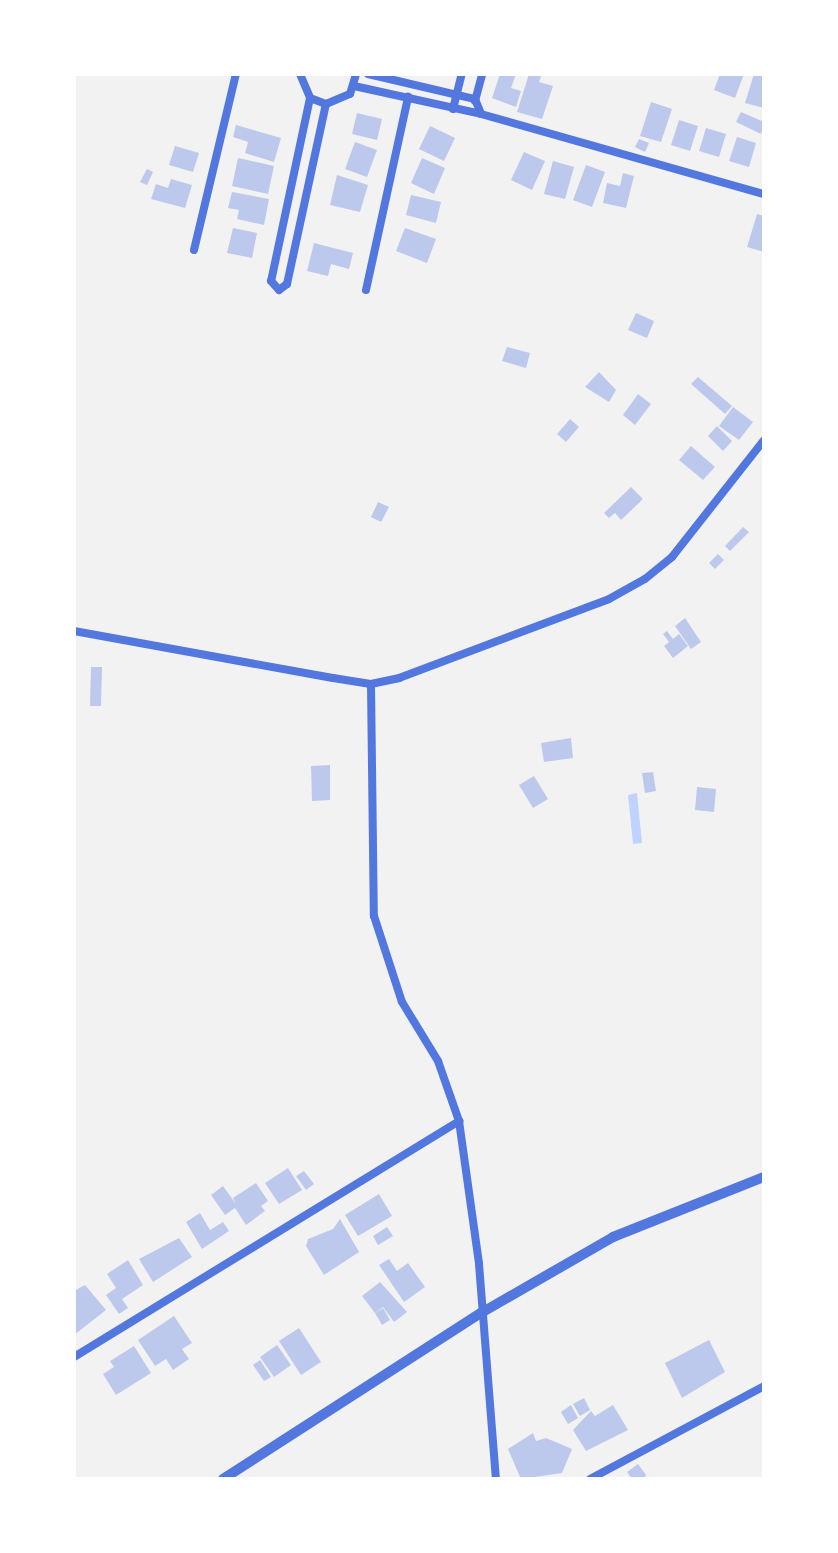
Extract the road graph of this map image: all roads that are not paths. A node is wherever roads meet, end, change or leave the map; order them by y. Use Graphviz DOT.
graph roads {
  1 [pos="236,74"];
  2 [pos="300,74"];
  3 [pos="356,74"];
  4 [pos="368,74"];
  5 [pos="462,74"];
  6 [pos="482,74"];
  7 [pos="354,86"];
  8 [pos="456,95"];
  9 [pos="408,97"];
  10 [pos="310,98"];
  11 [pos="475,99"];
  12 [pos="326,104"];
  13 [pos="453,109"];
  14 [pos="476,114"];
  15 [pos="764,194"];
  16 [pos="194,250"];
  17 [pos="366,290"];
  18 [pos="764,440"];
  19 [pos="74,631"];
  20 [pos="371,684"];
  21 [pos="459,1121"];
  22 [pos="764,1177"];
  23 [pos="481,1313"];
  24 [pos="74,1357"];
  25 [pos="764,1386"];
  26 [pos="223,1479"];
  27 [pos="496,1479"];
  28 [pos="590,1479"];
  1 -- 16 [label="street"];
  2 -- 10 [label="street"];
  3 -- 7 [label="street"];
  4 -- 8 [label="street"];
  5 -- 8 [label="street"];
  6 -- 11 [label="street"];
  7 -- 9 [label="street"];
  7 -- 12 [label="street"];
  8 -- 11 [label="street"];
  8 -- 13 [label="street"];
  9 -- 13 [label="street"];
  9 -- 17 [label="street"];
  10 -- 12 [label="street"];
  10 -- 12 [label="street"];
  11 -- 14 [label="street"];
  13 -- 14 [label="street"];
  14 -- 15 [label="street"];
  18 -- 20 [label="street"];
  19 -- 20 [label="street"];
  20 -- 21 [label="street"];
  21 -- 23 [label="street"];
  21 -- 24 [label="street"];
  22 -- 23 [label="street"];
  23 -- 26 [label="street"];
  23 -- 27 [label="street"];
  25 -- 28 [label="street"];
}
